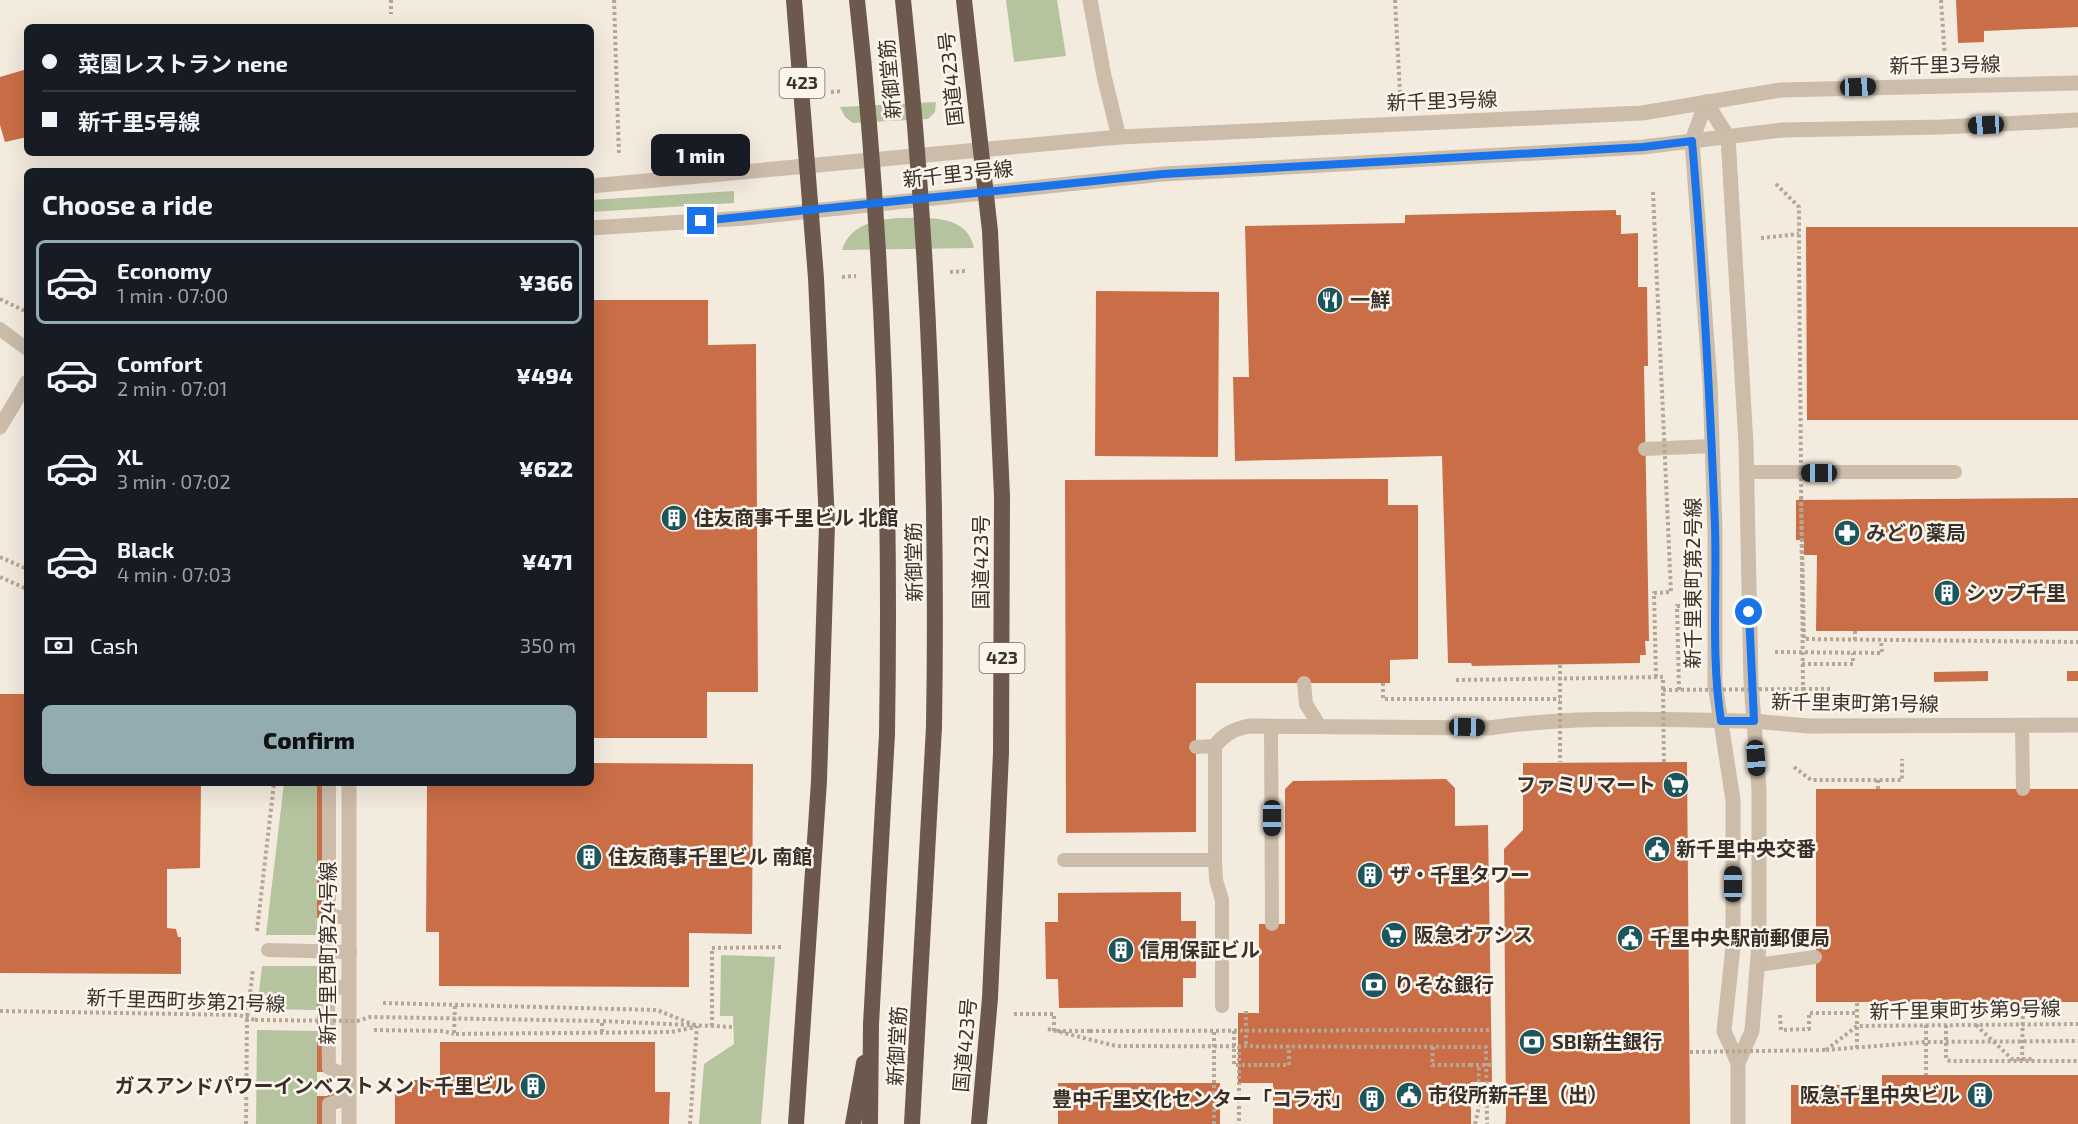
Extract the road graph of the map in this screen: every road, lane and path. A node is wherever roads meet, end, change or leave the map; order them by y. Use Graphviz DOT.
graph roads {
  1 [pos="391,0"];
  2 [pos="614,0"];
  3 [pos="794,0"];
  4 [pos="856,0"];
  5 [pos="903,0"];
  6 [pos="964,0"];
  7 [pos="1090,0"];
  8 [pos="1395,0"];
  9 [pos="1941,0"];
  10 [pos="391,14"];
  11 [pos="1946,59"];
  12 [pos="2078,83"];
  13 [pos="1400,92"];
  14 [pos="1706,102"];
  15 [pos="2078,120"];
  16 [pos="1119,137"];
  17 [pos="1728,137"];
  18 [pos="1692,141"];
  19 [pos="980,150"];
  20 [pos="619,156"];
  21 [pos="808,167"];
  22 [pos="1776,184"];
  23 [pos="594,186"];
  24 [pos="986,192"];
  25 [pos="1653,192"];
  26 [pos="812,210"];
  27 [pos="594,228"];
  28 [pos="1799,234"];
  29 [pos="1761,238"];
  30 [pos="0,299"];
  31 [pos="24,311"];
  32 [pos="0,329"];
  33 [pos="24,347"];
  34 [pos="24,387"];
  35 [pos="0,428"];
  36 [pos="1712,446"];
  37 [pos="1645,449"];
  38 [pos="1747,472"];
  39 [pos="1955,472"];
  40 [pos="1793,497"];
  41 [pos="0,557"];
  42 [pos="24,568"];
  43 [pos="0,577"];
  44 [pos="24,589"];
  45 [pos="1692,606"];
  46 [pos="1855,631"];
  47 [pos="1855,639"];
  48 [pos="1882,641"];
  49 [pos="2078,642"];
  50 [pos="1775,652"];
  51 [pos="1853,653"];
  52 [pos="1802,664"];
  53 [pos="1560,665"];
  54 [pos="1656,677"];
  55 [pos="1560,678"];
  56 [pos="1456,680"];
  57 [pos="1304,683"];
  58 [pos="1383,683"];
  59 [pos="1803,689"];
  60 [pos="1831,689"];
  61 [pos="1664,690"];
  62 [pos="1679,690"];
  63 [pos="1560,699"];
  64 [pos="1721,721"];
  65 [pos="1754,721"];
  66 [pos="1319,725"];
  67 [pos="2022,725"];
  68 [pos="2078,725"];
  69 [pos="1271,726"];
  70 [pos="1215,746"];
  71 [pos="1196,747"];
  72 [pos="1902,759"];
  73 [pos="1560,762"];
  74 [pos="1664,762"];
  75 [pos="1794,767"];
  76 [pos="1878,780"];
  77 [pos="329,786"];
  78 [pos="350,786"];
  79 [pos="1878,789"];
  80 [pos="2023,789"];
  81 [pos="1064,860"];
  82 [pos="1215,860"];
  83 [pos="349,919"];
  84 [pos="1272,924"];
  85 [pos="784,947"];
  86 [pos="268,950"];
  87 [pos="350,952"];
  88 [pos="1815,957"];
  89 [pos="1757,965"];
  90 [pos="2023,1002"];
  91 [pos="383,1003"];
  92 [pos="1857,1003"];
  93 [pos="455,1006"];
  94 [pos="1222,1006"];
  95 [pos="1780,1007"];
  96 [pos="0,1011"];
  97 [pos="1857,1013"];
  98 [pos="1014,1014"];
  99 [pos="602,1022"];
  100 [pos="871,1024"];
  101 [pos="2078,1024"];
  102 [pos="1926,1025"];
  103 [pos="1946,1025"];
  104 [pos="1976,1025"];
  105 [pos="697,1026"];
  106 [pos="712,1026"];
  107 [pos="1857,1026"];
  108 [pos="734,1028"];
  109 [pos="1048,1029"];
  110 [pos="371,1030"];
  111 [pos="1492,1030"];
  112 [pos="1214,1031"];
  113 [pos="1234,1031"];
  114 [pos="602,1032"];
  115 [pos="454,1034"];
  116 [pos="1946,1041"];
  117 [pos="1993,1041"];
  118 [pos="1926,1042"];
  119 [pos="2078,1042"];
  120 [pos="2022,1043"];
  121 [pos="1239,1046"];
  122 [pos="1289,1046"];
  123 [pos="1432,1047"];
  124 [pos="1857,1049"];
  125 [pos="1826,1050"];
  126 [pos="1690,1052"];
  127 [pos="2078,1060"];
  128 [pos="2022,1061"];
  129 [pos="1738,1063"];
  130 [pos="1479,1065"];
  131 [pos="1492,1065"];
  132 [pos="917,1066"];
  133 [pos="1926,1075"];
  134 [pos="349,1098"];
  135 [pos="329,1124"];
  136 [pos="349,1124"];
  137 [pos="690,1124"];
  138 [pos="796,1124"];
  139 [pos="853,1124"];
  140 [pos="870,1124"];
  141 [pos="912,1124"];
  142 [pos="920,1124"];
  143 [pos="979,1124"];
  144 [pos="1214,1124"];
  145 [pos="1239,1124"];
  146 [pos="1475,1124"];
  147 [pos="1487,1124"];
  148 [pos="1738,1124"];
  1 -- 10 [label="path"];
  2 -- 20 [label="path"];
  3 -- 21 [label="highway, 423"];
  4 -- 100 [label="highway, 新御堂筋, bridge"];
  5 -- 132 [label="highway, 新御堂筋, bridge"];
  6 -- 19 [label="highway, 国道423号 / 423"];
  7 -- 16 [label="street"];
  8 -- 13 [label="path"];
  9 -- 11 [label="path"];
  12 -- 14 [label="street, 新千里3号線"];
  14 -- 16 [label="street, 新千里3号線"];
  14 -- 17 [label="street, 新千里東町第1号線"];
  14 -- 18 [label="street, 新千里東町第2号線"];
  15 -- 17 [label="street, 新千里3号線"];
  16 -- 19 [label="street, 新千里3号線"];
  17 -- 18 [label="street, 新千里3号線"];
  17 -- 38 [label="street, 新千里東町第1号線"];
  18 -- 24 [label="street, 新千里3号線"];
  18 -- 36 [label="street, 新千里東町第2号線"];
  19 -- 21 [label="street, 新千里3号線"];
  19 -- 24 [label="highway, 国道423号 / 423"];
  21 -- 23 [label="street, 新千里3号線"];
  21 -- 26 [label="highway, 423"];
  22 -- 28 [label="path"];
  24 -- 26 [label="street, 新千里3号線"];
  24 -- 143 [label="highway, 国道423号 / 423"];
  25 -- 54 [label="path, bridge"];
  26 -- 27 [label="street, 新千里3号線"];
  26 -- 138 [label="highway, 423"];
  28 -- 29 [label="path"];
  28 -- 52 [label="path, bridge"];
  30 -- 31 [label="path"];
  32 -- 33 [label="lane"];
  34 -- 35 [label="street"];
  36 -- 37 [label="lane"];
  36 -- 64 [label="street, 新千里東町第2号線"];
  38 -- 39 [label="lane"];
  38 -- 65 [label="street, 新千里東町第1号線"];
  40 -- 47 [label="path"];
  41 -- 42 [label="path"];
  43 -- 44 [label="path"];
  45 -- 62 [label="path"];
  46 -- 47 [label="path"];
  47 -- 48 [label="path"];
  48 -- 49 [label="path"];
  48 -- 51 [label="path"];
  50 -- 51 [label="path"];
  51 -- 52 [label="path"];
  52 -- 59 [label="path, bridge"];
  53 -- 55 [label="path, bridge"];
  54 -- 55 [label="path, bridge"];
  54 -- 61 [label="path, bridge"];
  55 -- 56 [label="path, bridge"];
  55 -- 63 [label="path, bridge"];
  57 -- 66 [label="lane"];
  58 -- 63 [label="path, bridge"];
  59 -- 60 [label="path"];
  59 -- 62 [label="path, bridge"];
  61 -- 62 [label="path, bridge"];
  61 -- 74 [label="path, bridge"];
  63 -- 73 [label="path, bridge"];
  64 -- 65 [label="street"];
  64 -- 66 [label="street"];
  64 -- 129 [label="street, 新千里東町第2号線"];
  65 -- 67 [label="street, 新千里東町第1号線"];
  65 -- 89 [label="street, 新千里東町第2号線"];
  66 -- 69 [label="street"];
  67 -- 68 [label="street, 新千里東町第1号線"];
  67 -- 80 [label="lane"];
  69 -- 70 [label="street"];
  69 -- 84 [label="lane"];
  70 -- 71 [label="lane"];
  70 -- 82 [label="lane"];
  72 -- 76 [label="path"];
  75 -- 76 [label="path"];
  76 -- 79 [label="path"];
  77 -- 83 [label="lane"];
  78 -- 83 [label="street, 新千里西町第24号線"];
  81 -- 82 [label="lane"];
  82 -- 94 [label="lane"];
  83 -- 87 [label="street, 新千里西町第24号線"];
  85 -- 106 [label="path"];
  86 -- 87 [label="lane"];
  87 -- 134 [label="street, 新千里西町第24号線"];
  88 -- 89 [label="lane"];
  89 -- 129 [label="street, 新千里東町第2号線"];
  90 -- 120 [label="path, bridge"];
  91 -- 93 [label="path"];
  92 -- 97 [label="path"];
  93 -- 105 [label="path"];
  93 -- 115 [label="path"];
  95 -- 97 [label="path"];
  96 -- 99 [label="path, 新千里西町歩第21号線, bridge"];
  97 -- 107 [label="path"];
  98 -- 112 [label="path, bridge"];
  99 -- 105 [label="path, 新千里西町歩第21号線"];
  99 -- 114 [label="path"];
  100 -- 139 [label="highway"];
  100 -- 140 [label="highway, 新御堂筋"];
  101 -- 104 [label="path, 新千里東町歩第9号線"];
  102 -- 103 [label="path, 新千里東町歩第9号線"];
  102 -- 107 [label="path, 新千里東町歩第9号線"];
  102 -- 118 [label="path"];
  103 -- 104 [label="path, 新千里東町歩第9号線"];
  103 -- 116 [label="path"];
  104 -- 117 [label="path"];
  105 -- 106 [label="path"];
  105 -- 114 [label="path"];
  105 -- 137 [label="path"];
  106 -- 108 [label="path"];
  107 -- 124 [label="path"];
  107 -- 125 [label="path, 新千里東町歩第9号線"];
  109 -- 121 [label="path"];
  110 -- 115 [label="path"];
  111 -- 113 [label="path, bridge"];
  112 -- 113 [label="path, bridge"];
  112 -- 144 [label="path, bridge"];
  113 -- 122 [label="path, bridge"];
  114 -- 115 [label="path"];
  116 -- 117 [label="path, 新千里東町歩第9号線"];
  116 -- 118 [label="path, 新千里東町歩第9号線"];
  116 -- 128 [label="path"];
  117 -- 119 [label="path, 新千里東町歩第9号線"];
  117 -- 127 [label="path"];
  118 -- 124 [label="path, 新千里東町歩第9号線"];
  118 -- 133 [label="path"];
  119 -- 120 [label="path"];
  120 -- 128 [label="path, bridge"];
  121 -- 122 [label="path"];
  121 -- 145 [label="path"];
  122 -- 123 [label="path"];
  123 -- 130 [label="path"];
  123 -- 147 [label="path"];
  124 -- 125 [label="path, 新千里東町歩第9号線"];
  125 -- 126 [label="path, 新千里東町歩第9号線, bridge"];
  127 -- 128 [label="path"];
  129 -- 148 [label="street, 新千里東町第2号線"];
  130 -- 131 [label="path, bridge"];
  130 -- 146 [label="path"];
  132 -- 141 [label="highway, 新御堂筋"];
  132 -- 142 [label="highway"];
  134 -- 135 [label="lane"];
  134 -- 136 [label="street, 新千里西町第24号線"];
}
